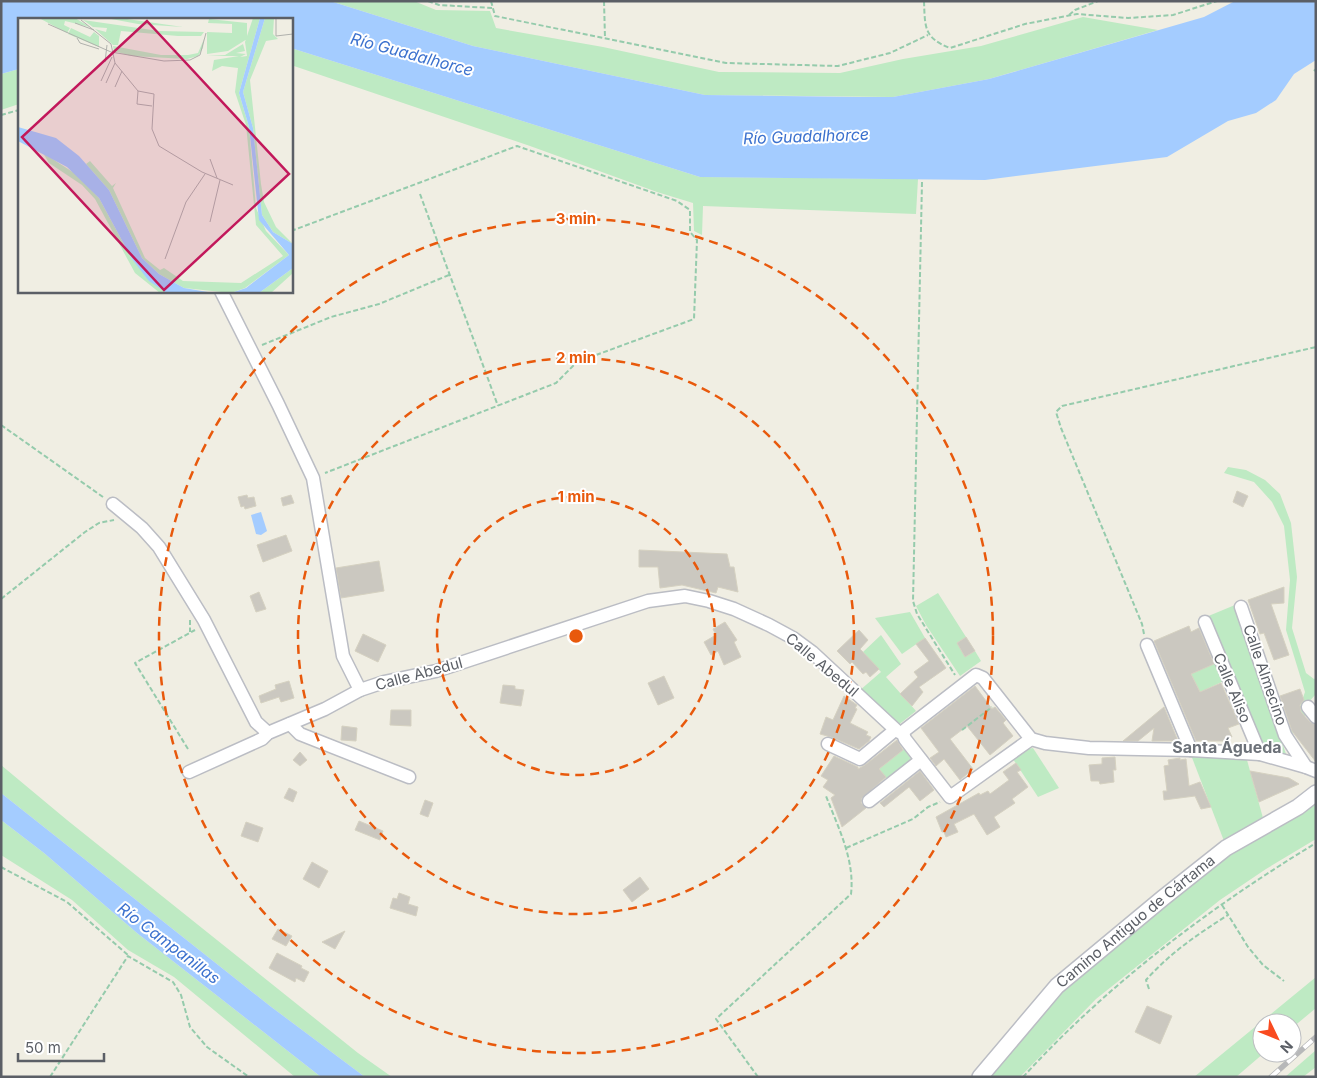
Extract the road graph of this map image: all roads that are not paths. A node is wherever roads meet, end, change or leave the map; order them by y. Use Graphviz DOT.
graph roads {
  1 [pos="222,292"];
  2 [pos="108,501"];
  3 [pos="1241,608"];
  4 [pos="1205,622"];
  5 [pos="1147,645"];
  6 [pos="360,690"];
  7 [pos="290,724"];
  8 [pos="899,732"];
  9 [pos="268,733"];
  10 [pos="1032,739"];
  11 [pos="828,744"];
  12 [pos="1191,750"];
  13 [pos="1260,754"];
  14 [pos="921,760"];
  15 [pos="1311,769"];
  16 [pos="189,772"];
  17 [pos="409,777"];
  18 [pos="1316,793"];
  19 [pos="869,801"];
  20 [pos="980,1077"];
  1 -- 6 [label="street, Calle Abedul"];
  2 -- 9 [label="street"];
  3 -- 15 [label="street, Calle Almecino"];
  4 -- 13 [label="street, Calle Aliso"];
  5 -- 12 [label="street"];
  6 -- 7 [label="street, Calle Abedul"];
  6 -- 8 [label="street, Calle Abedul"];
  7 -- 9 [label="street, Calle Abedul"];
  7 -- 17 [label="street"];
  8 -- 10 [label="street"];
  8 -- 11 [label="street"];
  8 -- 14 [label="street, Calle Abedul"];
  9 -- 16 [label="street, Calle Abedul"];
  10 -- 12 [label="street"];
  10 -- 14 [label="street, Calle Abedul"];
  12 -- 13 [label="street"];
  13 -- 15 [label="street"];
  14 -- 19 [label="street"];
  18 -- 20 [label="street, Camino Antiguo de Cártama"];
}
